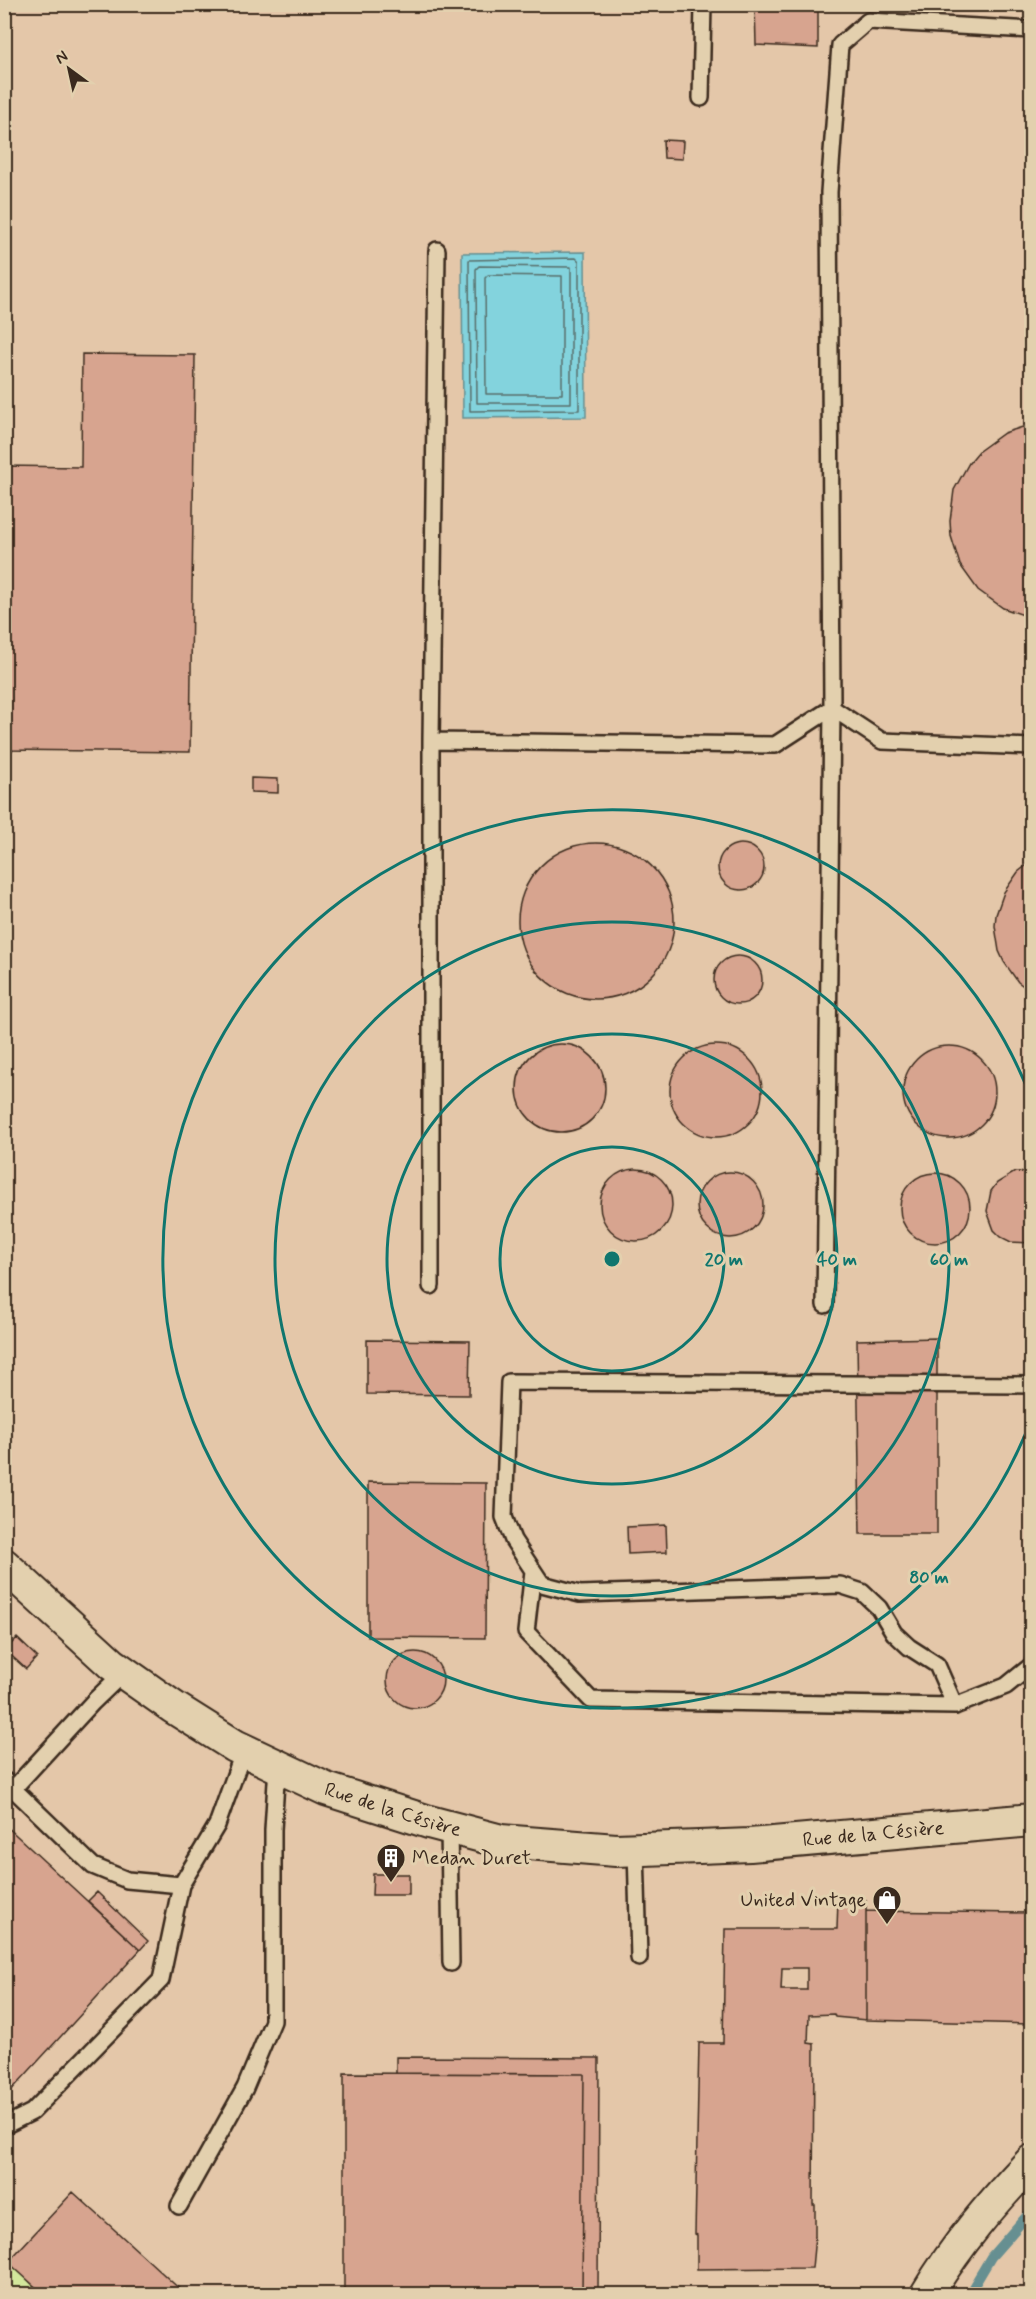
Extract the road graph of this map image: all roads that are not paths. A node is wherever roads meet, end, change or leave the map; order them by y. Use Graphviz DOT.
graph roads {
  1 [pos="703,4"];
  2 [pos="1032,30"];
  3 [pos="701,98"];
  4 [pos="437,250"];
  5 [pos="832,708"];
  6 [pos="431,741"];
  7 [pos="1032,747"];
  8 [pos="431,1286"];
  9 [pos="825,1305"];
  10 [pos="1032,1385"];
  11 [pos="4,1565"];
  12 [pos="533,1571"];
  13 [pos="1032,1665"];
  14 [pos="123,1673"];
  15 [pos="955,1706"];
  16 [pos="244,1750"];
  17 [pos="277,1766"];
  18 [pos="9,1784"];
  19 [pos="1032,1820"];
  20 [pos="448,1827"];
  21 [pos="636,1848"];
  22 [pos="181,1885"];
  23 [pos="639,1958"];
  24 [pos="451,1963"];
  25 [pos="4,2126"];
  26 [pos="1032,2161"];
  27 [pos="179,2206"];
  28 [pos="927,2295"];
  1 -- 3 [label="lane"];
  2 -- 5 [label="lane"];
  4 -- 6 [label="lane"];
  5 -- 6 [label="lane"];
  5 -- 7 [label="lane"];
  5 -- 9 [label="lane"];
  6 -- 8 [label="lane"];
  10 -- 12 [label="lane"];
  11 -- 14 [label="street, Rue de la Césière"];
  12 -- 15 [label="lane"];
  12 -- 15 [label="lane"];
  13 -- 15 [label="lane"];
  14 -- 16 [label="street, Rue de la Césière"];
  14 -- 18 [label="lane"];
  16 -- 17 [label="street, Rue de la Césière"];
  16 -- 22 [label="lane"];
  17 -- 20 [label="street, Rue de la Césière"];
  17 -- 27 [label="lane"];
  18 -- 22 [label="lane"];
  19 -- 21 [label="street, Rue de la Césière"];
  20 -- 21 [label="street, Rue de la Césière"];
  20 -- 24 [label="lane"];
  21 -- 23 [label="lane"];
  22 -- 25 [label="lane"];
  26 -- 28 [label="street"];
}
